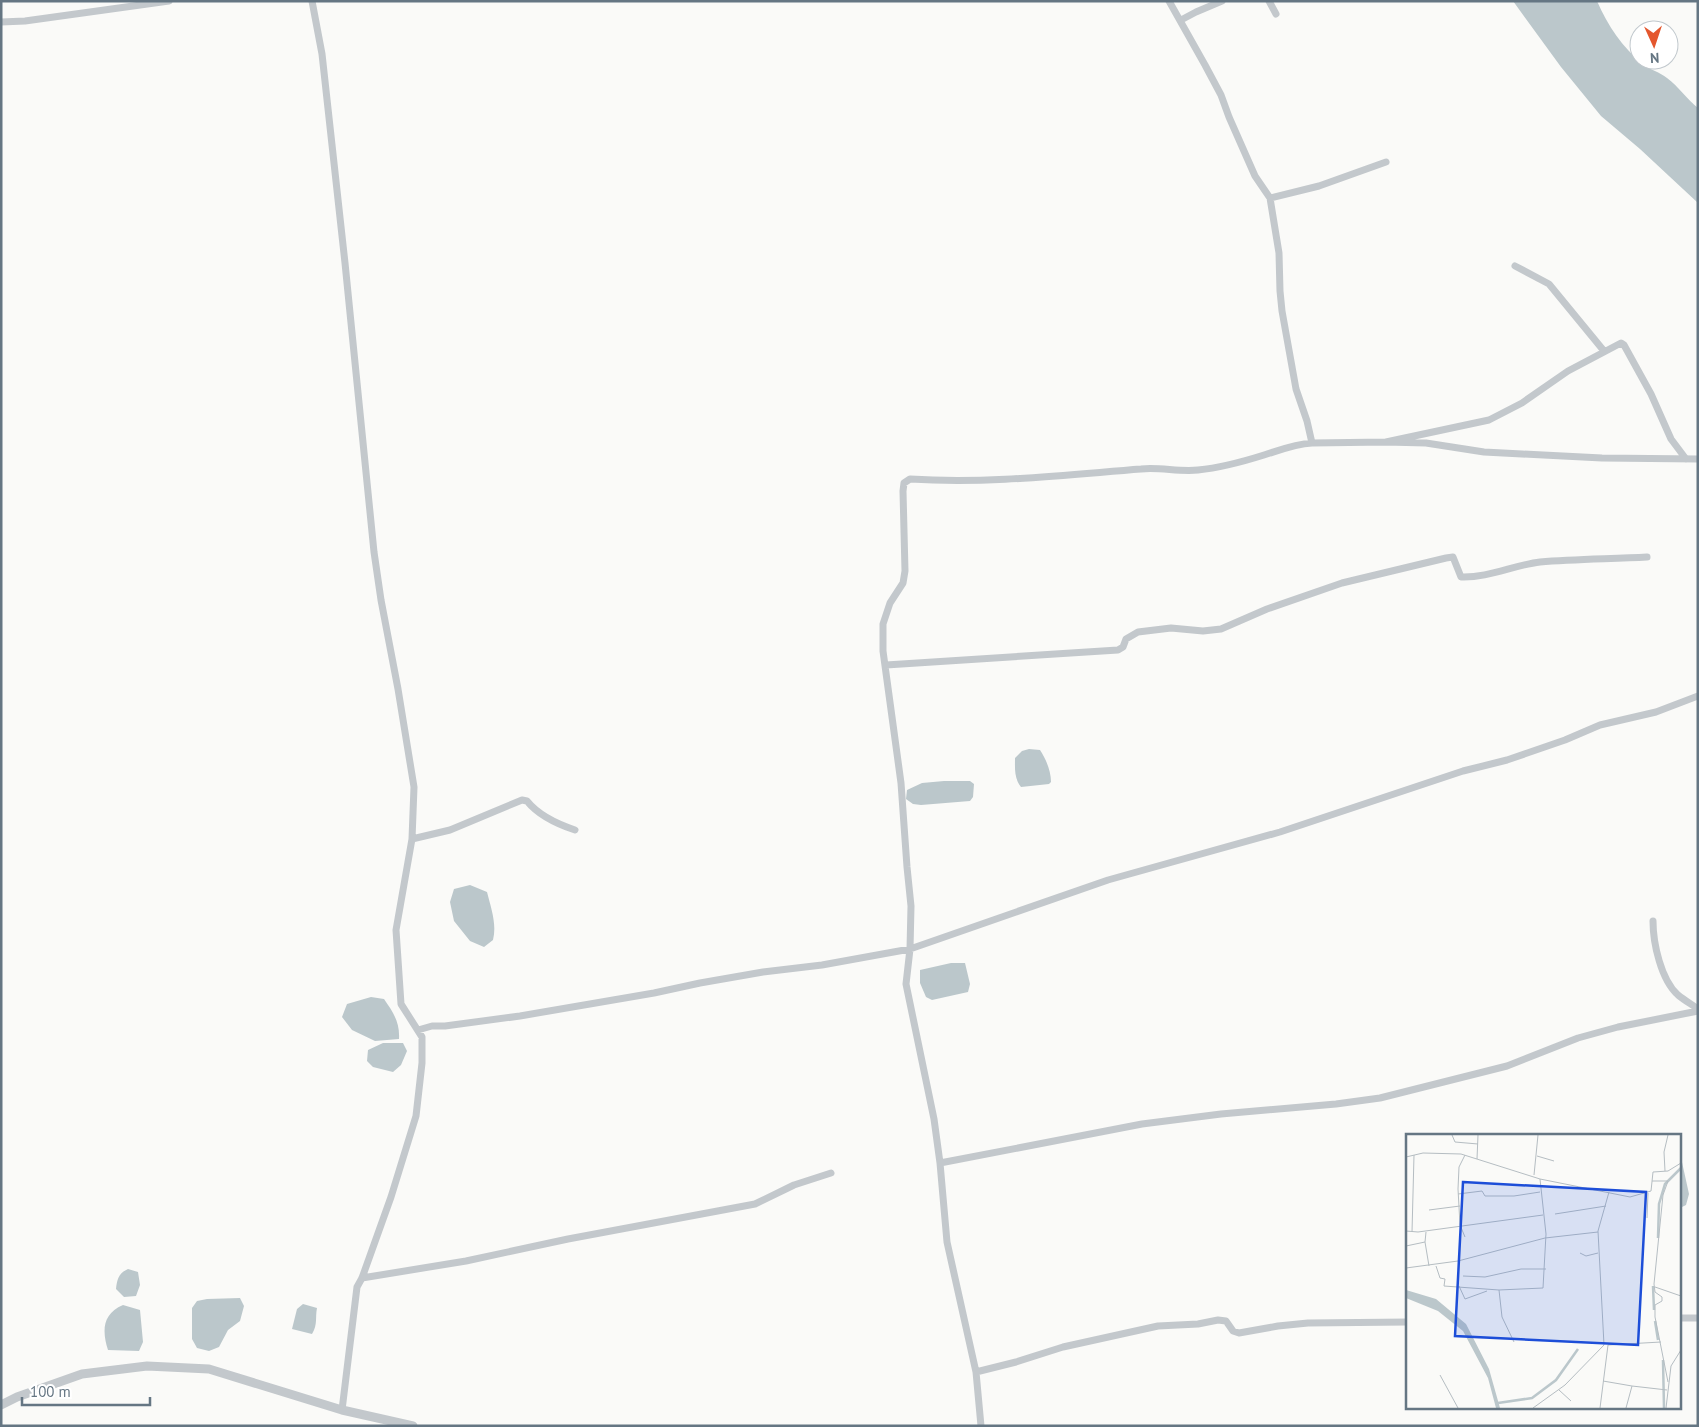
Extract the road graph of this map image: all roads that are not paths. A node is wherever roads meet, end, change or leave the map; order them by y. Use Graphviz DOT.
graph roads {
  1 [pos="169,1"];
  2 [pos="312,1"];
  3 [pos="1168,1"];
  4 [pos="1222,1"];
  5 [pos="1269,1"];
  6 [pos="1276,14"];
  7 [pos="1181,20"];
  8 [pos="1,22"];
  9 [pos="1386,162"];
  10 [pos="1270,198"];
  11 [pos="1515,266"];
  12 [pos="1604,351"];
  13 [pos="1386,442"];
  14 [pos="1312,443"];
  15 [pos="1686,459"];
  16 [pos="1698,459"];
  17 [pos="1647,557"];
  18 [pos="886,666"];
  19 [pos="1698,696"];
  20 [pos="575,830"];
  21 [pos="412,839"];
  22 [pos="1653,921"];
  23 [pos="910,949"];
  24 [pos="1698,1010"];
  25 [pos="418,1030"];
  26 [pos="940,1163"];
  27 [pos="831,1172"];
  28 [pos="362,1278"];
  29 [pos="1682,1318"];
  30 [pos="1698,1318"];
  31 [pos="1406,1322"];
  32 [pos="976,1372"];
  33 [pos="1,1405"];
  34 [pos="342,1410"];
  35 [pos="413,1426"];
  36 [pos="981,1426"];
  1 -- 8 [label="street"];
  2 -- 21 [label="street"];
  3 -- 7 [label="street"];
  4 -- 7 [label="street"];
  5 -- 6 [label="street"];
  7 -- 10 [label="street"];
  9 -- 10 [label="street"];
  10 -- 14 [label="street"];
  11 -- 12 [label="street"];
  12 -- 13 [label="street"];
  12 -- 15 [label="street"];
  13 -- 14 [label="street"];
  13 -- 15 [label="street"];
  14 -- 18 [label="street"];
  15 -- 16 [label="street"];
  17 -- 18 [label="street"];
  18 -- 23 [label="street"];
  19 -- 23 [label="street"];
  20 -- 21 [label="street"];
  21 -- 25 [label="street"];
  22 -- 24 [label="street"];
  23 -- 25 [label="street"];
  23 -- 26 [label="street"];
  24 -- 26 [label="street"];
  25 -- 28 [label="street"];
  26 -- 32 [label="street"];
  27 -- 28 [label="street"];
  28 -- 34 [label="street"];
  29 -- 30 [label="street"];
  31 -- 32 [label="street"];
  32 -- 36 [label="street"];
  33 -- 34 [label="street"];
  34 -- 35 [label="street"];
}
